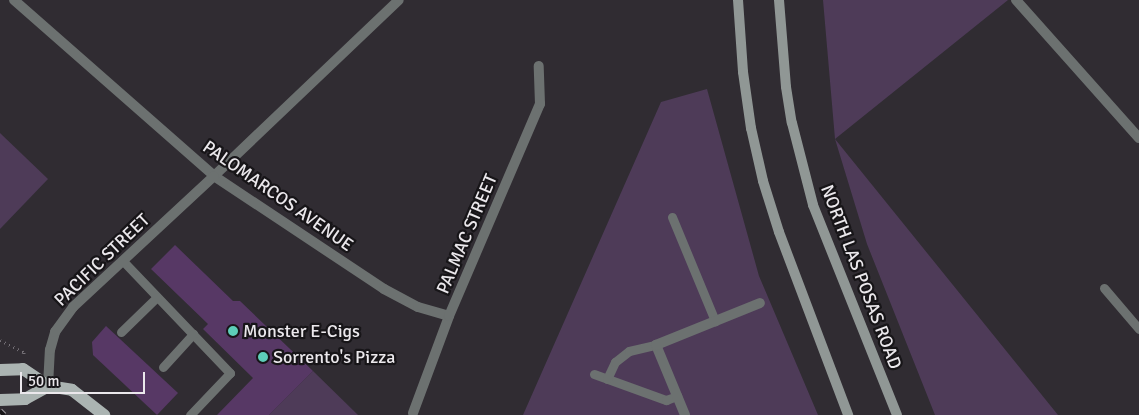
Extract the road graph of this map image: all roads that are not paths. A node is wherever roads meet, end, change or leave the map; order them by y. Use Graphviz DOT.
graph roads {
  1 [pos="14,0"];
  2 [pos="399,0"];
  3 [pos="738,0"];
  4 [pos="779,0"];
  5 [pos="1016,0"];
  6 [pos="539,66"];
  7 [pos="1139,138"];
  8 [pos="214,176"];
  9 [pos="672,218"];
  10 [pos="123,261"];
  11 [pos="1104,288"];
  12 [pos="157,297"];
  13 [pos="760,303"];
  14 [pos="449,316"];
  15 [pos="715,321"];
  16 [pos="1139,329"];
  17 [pos="121,332"];
  18 [pos="193,334"];
  19 [pos="656,345"];
  20 [pos="162,367"];
  21 [pos="0,370"];
  22 [pos="594,374"];
  23 [pos="607,379"];
  24 [pos="48,386"];
  25 [pos="677,396"];
  26 [pos="0,400"];
  27 [pos="412,413"];
  28 [pos="104,415"];
  29 [pos="190,415"];
  30 [pos="684,415"];
  31 [pos="848,415"];
  32 [pos="897,415"];
  1 -- 8 [label="street, PALOMARCOS AVENUE"];
  2 -- 8 [label="street, PACIFIC STREET"];
  3 -- 31 [label="main road"];
  4 -- 32 [label="main road, NORTH LAS POSAS ROAD"];
  5 -- 7 [label="street"];
  6 -- 14 [label="street, PALMAC STREET"];
  8 -- 10 [label="street, PACIFIC STREET"];
  8 -- 14 [label="street, PALOMARCOS AVENUE"];
  9 -- 15 [label="lane"];
  10 -- 12 [label="lane"];
  10 -- 24 [label="street, PACIFIC STREET"];
  11 -- 16 [label="lane"];
  12 -- 17 [label="lane"];
  12 -- 18 [label="lane"];
  13 -- 15 [label="street"];
  14 -- 27 [label="street, PALMAC STREET"];
  15 -- 19 [label="street"];
  18 -- 20 [label="lane"];
  18 -- 29 [label="lane"];
  19 -- 23 [label="lane"];
  19 -- 25 [label="street"];
  21 -- 24 [label="main road"];
  22 -- 23 [label="lane"];
  23 -- 25 [label="lane"];
  24 -- 26 [label="main road"];
  24 -- 28 [label="main road"];
  25 -- 30 [label="street"];
}
